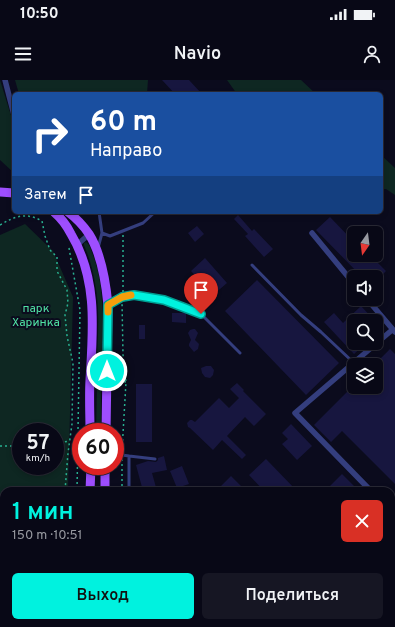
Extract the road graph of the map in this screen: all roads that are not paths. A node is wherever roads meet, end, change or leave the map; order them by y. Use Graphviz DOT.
graph roads {
  1 [pos="6,80"];
  2 [pos="12,106"];
  3 [pos="0,192"];
  4 [pos="12,193"];
  5 [pos="57,214"];
  6 [pos="70,214"];
  7 [pos="99,214"];
  8 [pos="154,214"];
  9 [pos="102,233"];
  10 [pos="312,233"];
  11 [pos="90,235"];
  12 [pos="78,244"];
  13 [pos="97,252"];
  14 [pos="252,265"];
  15 [pos="347,276"];
  16 [pos="108,305"];
  17 [pos="373,306"];
  18 [pos="394,331"];
  19 [pos="240,353"];
  20 [pos="349,358"];
  21 [pos="360,358"];
  22 [pos="347,369"];
  23 [pos="90,423"];
  24 [pos="106,423"];
  25 [pos="124,455"];
  26 [pos="128,456"];
  27 [pos="155,459"];
  28 [pos="90,475"];
  29 [pos="105,475"];
  30 [pos="90,487"];
  31 [pos="105,487"];
  32 [pos="129,487"];
  33 [pos="367,487"];
  1 -- 2 [label="street"];
  3 -- 4 [label="main road"];
  5 -- 12 [label="main road"];
  6 -- 11 [label="main road"];
  7 -- 9 [label="lane"];
  8 -- 9 [label="lane"];
  9 -- 13 [label="lane"];
  10 -- 15 [label="street"];
  11 -- 12 [label="street"];
  11 -- 13 [label="main road"];
  12 -- 23 [label="main road"];
  13 -- 16 [label="main road"];
  14 -- 20 [label="lane"];
  16 -- 19 [label="lane"];
  16 -- 24 [label="main road"];
  17 -- 18 [label="street"];
  18 -- 21 [label="street"];
  22 -- 33 [label="street"];
  25 -- 26 [label="lane"];
  26 -- 27 [label="lane"];
  26 -- 32 [label="lane"];
  28 -- 30 [label="main road"];
  29 -- 31 [label="main road"];
}
